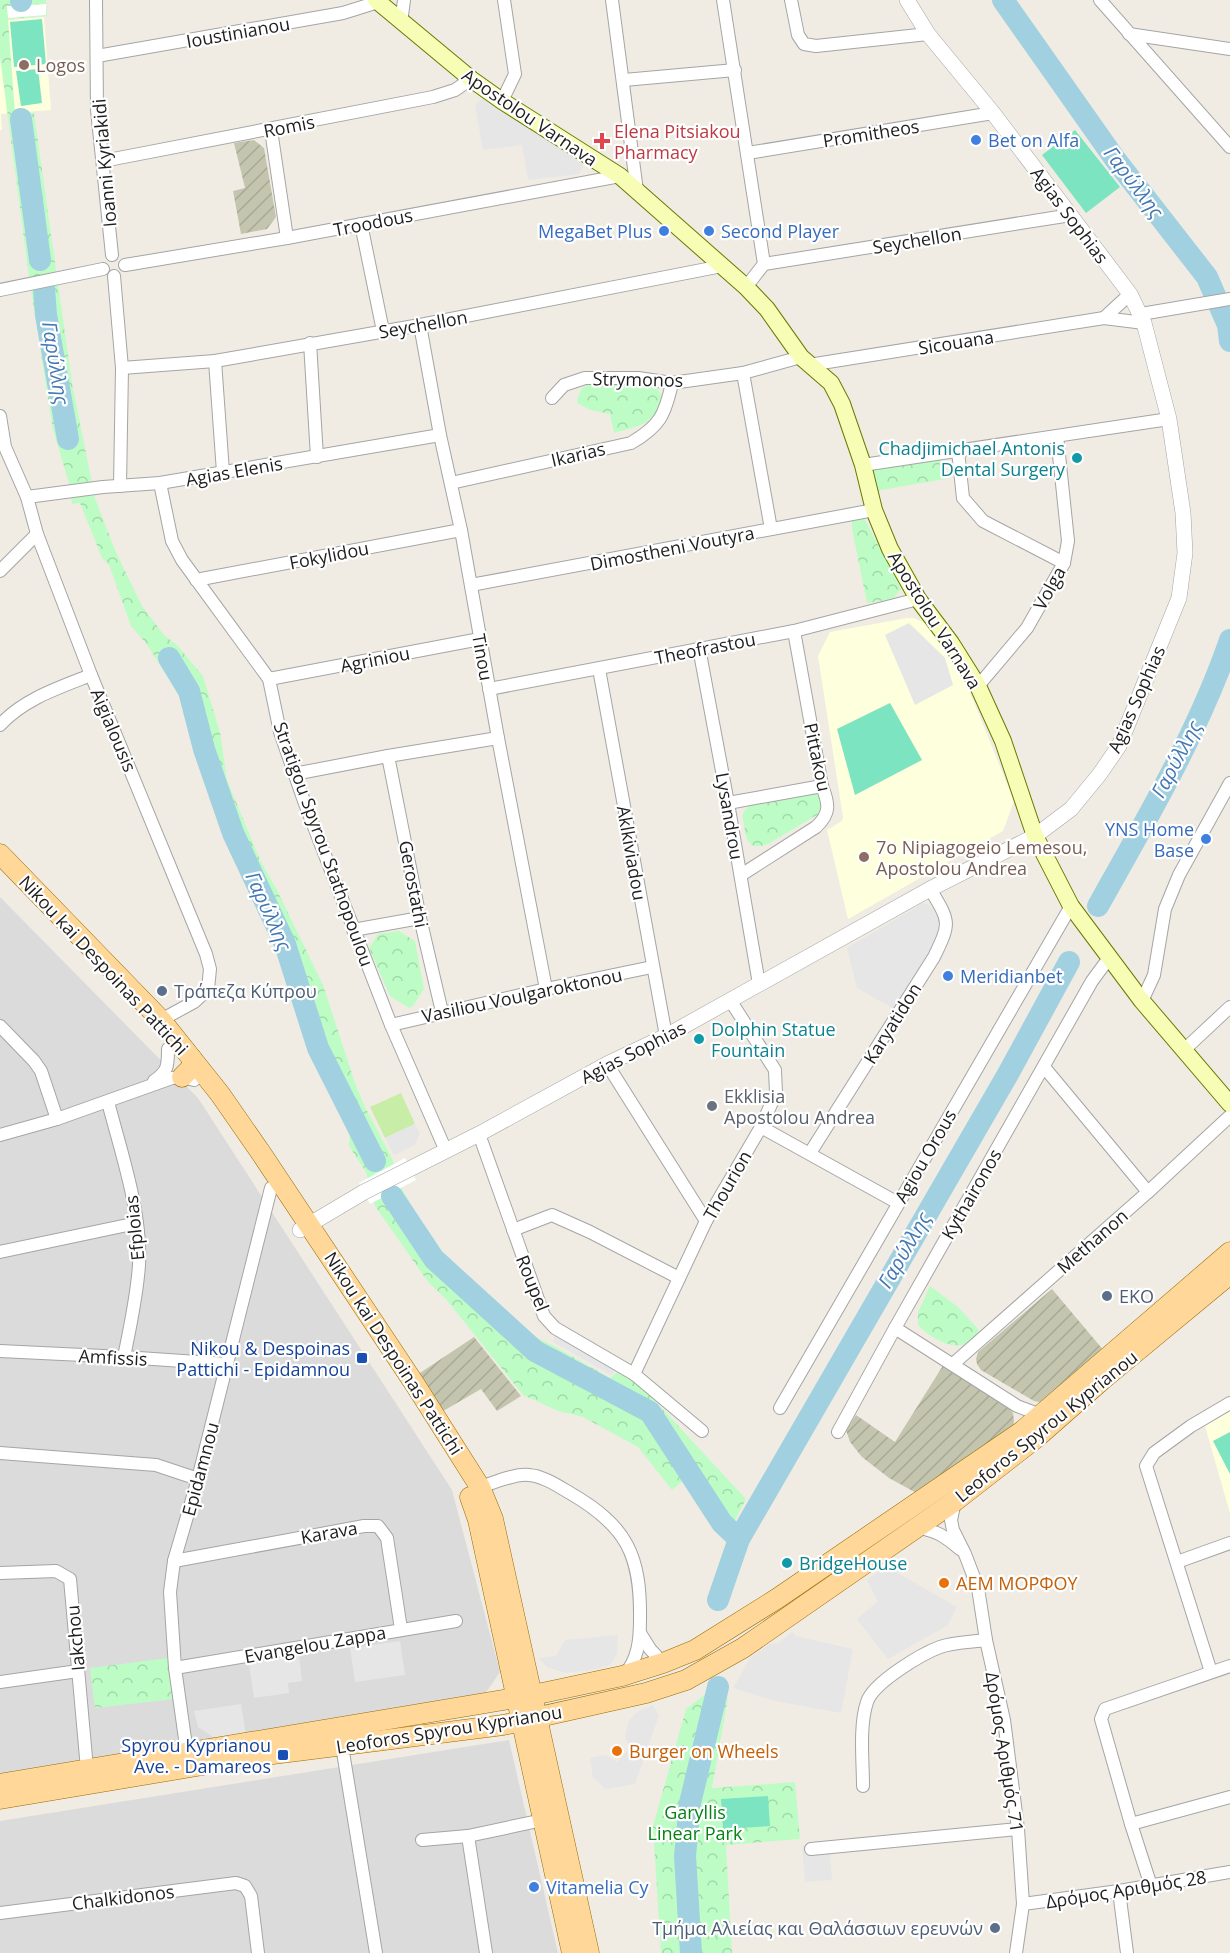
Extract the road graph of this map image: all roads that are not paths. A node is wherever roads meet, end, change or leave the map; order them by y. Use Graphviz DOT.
graph roads {
  1 [pos="96,0"];
  2 [pos="404,0"];
  3 [pos="504,0"];
  4 [pos="612,0"];
  5 [pos="723,0"];
  6 [pos="791,0"];
  7 [pos="907,0"];
  8 [pos="1100,0"];
  9 [pos="377,1"];
  10 [pos="401,22"];
  11 [pos="928,34"];
  12 [pos="1130,34"];
  13 [pos="1230,49"];
  14 [pos="97,56"];
  15 [pos="735,70"];
  16 [pos="471,79"];
  17 [pos="624,80"];
  18 [pos="502,101"];
  19 [pos="993,113"];
  20 [pos="271,130"];
  21 [pos="1230,147"];
  22 [pos="748,153"];
  23 [pos="103,161"];
  24 [pos="620,176"];
  25 [pos="638,191"];
  26 [pos="1071,215"];
  27 [pos="362,224"];
  28 [pos="287,238"];
  29 [pos="112,255"];
  30 [pos="764,264"];
  31 [pos="125,265"];
  32 [pos="722,266"];
  33 [pos="104,269"];
  34 [pos="114,276"];
  35 [pos="746,287"];
  36 [pos="0,290"];
  37 [pos="1130,294"];
  38 [pos="1230,298"];
  39 [pos="1104,318"];
  40 [pos="1142,318"];
  41 [pos="420,325"];
  42 [pos="383,331"];
  43 [pos="310,343"];
  44 [pos="215,361"];
  45 [pos="805,361"];
  46 [pos="122,368"];
  47 [pos="743,373"];
  48 [pos="672,383"];
  49 [pos="552,398"];
  50 [pos="0,416"];
  51 [pos="1169,419"];
  52 [pos="441,435"];
  53 [pos="1057,436"];
  54 [pos="3,448"];
  55 [pos="958,451"];
  56 [pos="317,457"];
  57 [pos="863,465"];
  58 [pos="223,472"];
  59 [pos="160,483"];
  60 [pos="451,483"];
  61 [pos="120,486"];
  62 [pos="27,497"];
  63 [pos="874,510"];
  64 [pos="771,529"];
  65 [pos="461,530"];
  66 [pos="37,534"];
  67 [pos="1064,563"];
  68 [pos="0,571"];
  69 [pos="196,580"];
  70 [pos="471,585"];
  71 [pos="918,599"];
  72 [pos="795,631"];
  73 [pos="480,639"];
  74 [pos="699,648"];
  75 [pos="599,669"];
  76 [pos="91,675"];
  77 [pos="269,679"];
  78 [pos="978,686"];
  79 [pos="489,689"];
  80 [pos="2,719"];
  81 [pos="498,738"];
  82 [pos="388,756"];
  83 [pos="294,774"];
  84 [pos="1230,783"];
  85 [pos="822,786"];
  86 [pos="728,803"];
  87 [pos="1035,836"];
  88 [pos="0,854"];
  89 [pos="0,871"];
  90 [pos="741,875"];
  91 [pos="930,889"];
  92 [pos="1071,906"];
  93 [pos="420,918"];
  94 [pos="353,930"];
  95 [pos="1109,958"];
  96 [pos="652,967"];
  97 [pos="759,984"];
  98 [pos="546,989"];
  99 [pos="730,1000"];
  100 [pos="1142,1001"];
  101 [pos="1230,1007"];
  102 [pos="442,1012"];
  103 [pos="161,1020"];
  104 [pos="391,1025"];
  105 [pos="0,1026"];
  106 [pos="666,1036"];
  107 [pos="168,1049"];
  108 [pos="1184,1050"];
  109 [pos="607,1064"];
  110 [pos="1044,1067"];
  111 [pos="189,1072"];
  112 [pos="148,1086"];
  113 [pos="108,1102"];
  114 [pos="1230,1104"];
  115 [pos="1230,1116"];
  116 [pos="57,1119"];
  117 [pos="760,1127"];
  118 [pos="480,1134"];
  119 [pos="0,1135"];
  120 [pos="446,1151"];
  121 [pos="810,1153"];
  122 [pos="271,1188"];
  123 [pos="1148,1192"];
  124 [pos="898,1203"];
  125 [pos="706,1221"];
  126 [pos="137,1223"];
  127 [pos="305,1227"];
  128 [pos="513,1230"];
  129 [pos="0,1252"];
  130 [pos="1230,1252"];
  131 [pos="1230,1274"];
  132 [pos="679,1278"];
  133 [pos="895,1328"];
  134 [pos="0,1351"];
  135 [pos="124,1357"];
  136 [pos="953,1364"];
  137 [pos="227,1365"];
  138 [pos="634,1374"];
  139 [pos="1230,1403"];
  140 [pos="1017,1406"];
  141 [pos="780,1408"];
  142 [pos="1041,1414"];
  143 [pos="702,1431"];
  144 [pos="838,1432"];
  145 [pos="1021,1432"];
  146 [pos="0,1453"];
  147 [pos="198,1479"];
  148 [pos="480,1487"];
  149 [pos="955,1501"];
  150 [pos="916,1527"];
  151 [pos="1230,1543"];
  152 [pos="965,1554"];
  153 [pos="174,1561"];
  154 [pos="1177,1562"];
  155 [pos="0,1573"];
  156 [pos="456,1621"];
  157 [pos="401,1629"];
  158 [pos="640,1633"];
  159 [pos="986,1640"];
  160 [pos="663,1663"];
  161 [pos="1230,1666"];
  162 [pos="175,1668"];
  163 [pos="78,1671"];
  164 [pos="1211,1672"];
  165 [pos="622,1676"];
  166 [pos="0,1682"];
  167 [pos="525,1697"];
  168 [pos="530,1720"];
  169 [pos="342,1746"];
  170 [pos="188,1753"];
  171 [pos="87,1769"];
  172 [pos="0,1784"];
  173 [pos="863,1786"];
  174 [pos="1230,1797"];
  175 [pos="0,1799"];
  176 [pos="543,1820"];
  177 [pos="1131,1824"];
  178 [pos="1018,1829"];
  179 [pos="468,1836"];
  180 [pos="422,1840"];
  181 [pos="812,1849"];
  182 [pos="1230,1872"];
  183 [pos="1150,1886"];
  184 [pos="1119,1891"];
  185 [pos="1023,1905"];
  186 [pos="0,1913"];
  187 [pos="258,1953"];
  188 [pos="376,1953"];
  189 [pos="486,1953"];
  190 [pos="572,1953"];
  191 [pos="589,1953"];
  192 [pos="1016,1953"];
  193 [pos="1127,1953"];
  1 -- 14 [label="street, Ioanni Kyriakidi"];
  2 -- 10 [label="street"];
  3 -- 18 [label="street"];
  4 -- 17 [label="street"];
  5 -- 15 [label="street"];
  6 -- 11 [label="street"];
  7 -- 11 [label="street, Agias Sophias"];
  8 -- 12 [label="street"];
  9 -- 10 [label="main road, Apostolou Varnava"];
  9 -- 14 [label="street, Ioustinianou"];
  10 -- 16 [label="main road, Apostolou Varnava"];
  11 -- 19 [label="street, Agias Sophias"];
  12 -- 13 [label="street"];
  12 -- 21 [label="street"];
  14 -- 23 [label="street, Ioanni Kyriakidi"];
  15 -- 17 [label="street"];
  15 -- 22 [label="street"];
  16 -- 18 [label="main road, Apostolou Varnava"];
  16 -- 20 [label="street, Romis"];
  17 -- 25 [label="street"];
  18 -- 24 [label="main road, Apostolou Varnava"];
  19 -- 22 [label="street, Promitheos"];
  19 -- 26 [label="street, Agias Sophias"];
  20 -- 23 [label="street, Romis"];
  20 -- 28 [label="street"];
  22 -- 30 [label="street"];
  23 -- 29 [label="street, Ioanni Kyriakidi"];
  24 -- 25 [label="main road, Apostolou Varnava"];
  24 -- 27 [label="street, Troodous"];
  25 -- 32 [label="main road, Apostolou Varnava"];
  26 -- 30 [label="street, Seychellon"];
  26 -- 37 [label="street, Agias Sophias"];
  27 -- 28 [label="street, Troodous"];
  27 -- 42 [label="street"];
  28 -- 31 [label="street, Troodous"];
  29 -- 31 [label="street"];
  29 -- 33 [label="street"];
  30 -- 35 [label="street"];
  31 -- 34 [label="street"];
  32 -- 35 [label="main road, Apostolou Varnava"];
  32 -- 41 [label="street, Seychellon"];
  33 -- 34 [label="street"];
  33 -- 36 [label="street"];
  34 -- 46 [label="street"];
  35 -- 45 [label="main road, Apostolou Varnava"];
  37 -- 39 [label="street"];
  37 -- 40 [label="street, Agias Sophias"];
  38 -- 40 [label="street, Sicouana"];
  39 -- 40 [label="street, Sicouana"];
  39 -- 45 [label="street, Sicouana"];
  40 -- 51 [label="street, Agias Sophias"];
  41 -- 42 [label="street, Seychellon"];
  41 -- 52 [label="street, Tinou"];
  42 -- 43 [label="street, Seychellon"];
  43 -- 44 [label="street, Seychellon"];
  43 -- 56 [label="street"];
  44 -- 46 [label="street, Seychellon"];
  44 -- 58 [label="street"];
  45 -- 47 [label="street, Strymonos"];
  45 -- 57 [label="main road, Apostolou Varnava"];
  46 -- 61 [label="street"];
  47 -- 48 [label="street, Strymonos"];
  47 -- 64 [label="street"];
  48 -- 49 [label="street, Strymonos"];
  48 -- 60 [label="street, Ikarias"];
  50 -- 54 [label="street, Aigialousis"];
  51 -- 53 [label="street"];
  51 -- 87 [label="street, Agias Sophias"];
  52 -- 56 [label="street, Agias Elenis"];
  52 -- 60 [label="street, Tinou"];
  53 -- 55 [label="street"];
  53 -- 67 [label="street, Volga"];
  54 -- 62 [label="street, Aigialousis"];
  55 -- 57 [label="street"];
  55 -- 67 [label="street"];
  56 -- 58 [label="street, Agias Elenis"];
  57 -- 63 [label="main road, Apostolou Varnava"];
  58 -- 59 [label="street, Agias Elenis"];
  59 -- 61 [label="street, Agias Elenis"];
  59 -- 69 [label="street, Stratigou Spyrou Stathopoulou"];
  60 -- 65 [label="street, Tinou"];
  61 -- 62 [label="street, Agias Elenis"];
  62 -- 66 [label="street, Aigialousis"];
  63 -- 64 [label="street, Dimostheni Voutyra"];
  63 -- 71 [label="main road, Apostolou Varnava"];
  64 -- 70 [label="street, Dimostheni Voutyra"];
  65 -- 69 [label="street, Fokylidou"];
  65 -- 70 [label="street, Tinou"];
  66 -- 68 [label="street"];
  66 -- 76 [label="street, Aigialousis"];
  67 -- 78 [label="street, Volga"];
  69 -- 77 [label="street, Stratigou Spyrou Stathopoulou"];
  70 -- 73 [label="street, Tinou"];
  71 -- 72 [label="street, Theofrastou"];
  71 -- 78 [label="main road, Apostolou Varnava"];
  72 -- 74 [label="street, Theofrastou"];
  72 -- 85 [label="street, Pittakou"];
  73 -- 77 [label="street, Agriniou"];
  73 -- 79 [label="street, Tinou"];
  74 -- 75 [label="street, Theofrastou"];
  74 -- 86 [label="street, Lysandrou"];
  75 -- 79 [label="street, Theofrastou"];
  75 -- 96 [label="street, Aklkiviadou"];
  76 -- 80 [label="street"];
  76 -- 103 [label="street, Aigialousis"];
  77 -- 83 [label="street, Stratigou Spyrou Stathopoulou"];
  78 -- 87 [label="main road, Apostolou Varnava"];
  79 -- 81 [label="street, Tinou"];
  81 -- 82 [label="street"];
  81 -- 98 [label="street, Tinou"];
  82 -- 83 [label="street"];
  82 -- 93 [label="street, Gerostathi"];
  83 -- 94 [label="street, Stratigou Spyrou Stathopoulou"];
  84 -- 100 [label="street"];
  85 -- 86 [label="street"];
  85 -- 90 [label="street, Pittakou"];
  86 -- 90 [label="street, Lysandrou"];
  87 -- 91 [label="street, Agias Sophias"];
  87 -- 92 [label="main road, Apostolou Varnava"];
  88 -- 103 [label="main road, Nikou kai Despoinas Pattichi"];
  89 -- 107 [label="main road, Nikou kai Despoinas Pattichi"];
  90 -- 97 [label="street, Lysandrou"];
  91 -- 97 [label="street, Agias Sophias"];
  91 -- 121 [label="street, Karyatidon"];
  92 -- 95 [label="main road, Apostolou Varnava"];
  92 -- 124 [label="street, Agiou Orous"];
  93 -- 94 [label="street"];
  93 -- 102 [label="street, Gerostathi"];
  94 -- 104 [label="street, Stratigou Spyrou Stathopoulou"];
  95 -- 100 [label="main road, Apostolou Varnava"];
  95 -- 110 [label="street, Kythaironos"];
  96 -- 98 [label="street, Vasiliou Voulgaroktonou"];
  96 -- 106 [label="street, Aklkiviadou"];
  97 -- 99 [label="street, Agias Sophias"];
  98 -- 102 [label="street, Vasiliou Voulgaroktonou"];
  99 -- 106 [label="street, Agias Sophias"];
  99 -- 117 [label="street, Thourion"];
  100 -- 108 [label="main road, Apostolou Varnava"];
  101 -- 108 [label="street"];
  102 -- 104 [label="street, Vasiliou Voulgaroktonou"];
  103 -- 111 [label="main road, Nikou kai Despoinas Pattichi"];
  104 -- 120 [label="street, Stratigou Spyrou Stathopoulou"];
  105 -- 116 [label="street"];
  106 -- 109 [label="street, Agias Sophias"];
  107 -- 111 [label="main road, Nikou kai Despoinas Pattichi"];
  107 -- 112 [label="street"];
  108 -- 114 [label="main road, Apostolou Varnava"];
  109 -- 118 [label="street, Agias Sophias"];
  109 -- 125 [label="street"];
  110 -- 123 [label="street"];
  110 -- 133 [label="street, Kythaironos"];
  111 -- 112 [label="street"];
  111 -- 122 [label="main road, Nikou kai Despoinas Pattichi"];
  111 -- 127 [label="main road, Nikou kai Despoinas Pattichi"];
  112 -- 113 [label="street"];
  113 -- 116 [label="street"];
  113 -- 126 [label="street, Efploias"];
  115 -- 123 [label="street, Methanon"];
  116 -- 119 [label="street"];
  117 -- 121 [label="street"];
  117 -- 125 [label="street, Thourion"];
  118 -- 120 [label="street, Agias Sophias"];
  118 -- 128 [label="street, Roupel"];
  120 -- 127 [label="street, Agias Sophias"];
  121 -- 124 [label="street"];
  122 -- 127 [label="main road, Nikou kai Despoinas Pattichi"];
  122 -- 137 [label="street, Epidamnou"];
  123 -- 136 [label="street, Methanon"];
  124 -- 141 [label="street, Agiou Orous"];
  125 -- 132 [label="street, Thourion"];
  126 -- 129 [label="street"];
  126 -- 135 [label="street, Efploias"];
  127 -- 148 [label="main road, Nikou kai Despoinas Pattichi"];
  127 -- 167 [label="main road, Nikou kai Despoinas Pattichi"];
  128 -- 132 [label="street"];
  128 -- 138 [label="street, Roupel"];
  130 -- 142 [label="main road, Leoforos Spyrou Kyprianou"];
  131 -- 149 [label="main road, Leoforos Spyrou Kyprianou"];
  132 -- 138 [label="street, Thourion"];
  133 -- 136 [label="street"];
  133 -- 144 [label="street, Kythaironos"];
  134 -- 135 [label="street, Amfissis"];
  135 -- 137 [label="street, Amfissis"];
  136 -- 140 [label="street"];
  137 -- 147 [label="street, Epidamnou"];
  138 -- 143 [label="street, Roupel"];
  139 -- 154 [label="street"];
  140 -- 142 [label="street"];
  140 -- 145 [label="street"];
  142 -- 145 [label="main road, Leoforos Spyrou Kyprianou"];
  145 -- 160 [label="main road, Leoforos Spyrou Kyprianou"];
  146 -- 147 [label="street"];
  147 -- 153 [label="street, Epidamnou"];
  148 -- 158 [label="street"];
  148 -- 167 [label="main road, Nikou kai Despoinas Pattichi"];
  149 -- 150 [label="main road, Leoforos Spyrou Kyprianou"];
  149 -- 152 [label="street, Δρόμος Αριθμός 71"];
  150 -- 152 [label="street, Δρόμος Αριθμός 71"];
  150 -- 168 [label="main road, Leoforos Spyrou Kyprianou"];
  151 -- 154 [label="street"];
  152 -- 159 [label="street, Δρόμος Αριθμός 71"];
  153 -- 157 [label="street, Karava"];
  153 -- 162 [label="street, Epidamnou"];
  154 -- 164 [label="street"];
  155 -- 163 [label="street, Iakchou"];
  156 -- 157 [label="street, Evangelou Zappa"];
  157 -- 162 [label="street, Evangelou Zappa"];
  158 -- 160 [label="street"];
  158 -- 165 [label="street"];
  159 -- 173 [label="street"];
  159 -- 178 [label="street, Δρόμος Αριθμός 71"];
  160 -- 165 [label="main road, Leoforos Spyrou Kyprianou"];
  161 -- 164 [label="street"];
  162 -- 170 [label="street, Epidamnou"];
  163 -- 166 [label="street"];
  163 -- 171 [label="street, Iakchou"];
  164 -- 177 [label="street"];
  165 -- 167 [label="main road, Leoforos Spyrou Kyprianou"];
  167 -- 168 [label="main road, Nikou kai Despoinas Pattichi"];
  167 -- 170 [label="main road, Leoforos Spyrou Kyprianou"];
  168 -- 169 [label="main road, Leoforos Spyrou Kyprianou"];
  168 -- 176 [label="main road, Nikou kai Despoinas Pattichi"];
  168 -- 191 [label="main road, Nikou kai Despoinas Pattichi"];
  169 -- 175 [label="main road, Leoforos Spyrou Kyprianou"];
  169 -- 188 [label="street"];
  170 -- 171 [label="main road, Leoforos Spyrou Kyprianou"];
  171 -- 172 [label="main road, Leoforos Spyrou Kyprianou"];
  174 -- 177 [label="street"];
  176 -- 179 [label="street"];
  176 -- 190 [label="main road, Nikou kai Despoinas Pattichi"];
  177 -- 183 [label="street"];
  178 -- 181 [label="street"];
  178 -- 185 [label="street, Δρόμος Αριθμός 71"];
  179 -- 180 [label="street"];
  179 -- 189 [label="street"];
  182 -- 183 [label="street, Δρόμος Αριθμός 28"];
  183 -- 184 [label="street, Δρόμος Αριθμός 28"];
  184 -- 185 [label="street, Δρόμος Αριθμός 28"];
  184 -- 193 [label="street"];
  185 -- 192 [label="street, Δρόμος Αριθμός 71"];
  186 -- 187 [label="street, Chalkidonos"];
}
